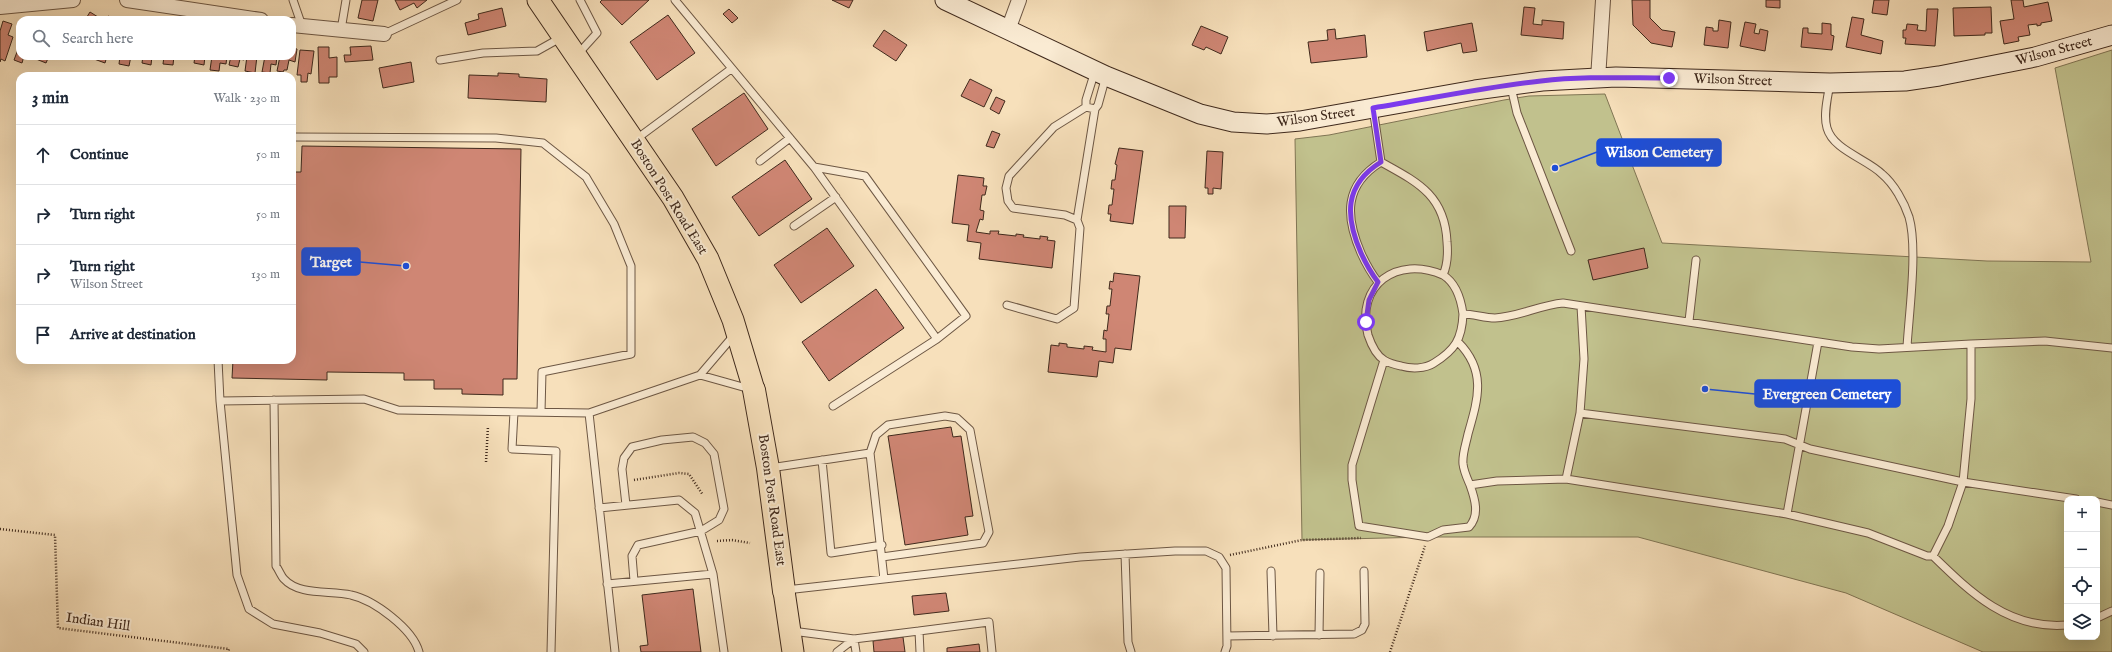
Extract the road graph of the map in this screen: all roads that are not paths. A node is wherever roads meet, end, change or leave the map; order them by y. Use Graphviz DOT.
graph roads {
  1 [pos="73,0"];
  2 [pos="126,0"];
  3 [pos="293,0"];
  4 [pos="346,0"];
  5 [pos="457,0"];
  6 [pos="538,0"];
  7 [pos="580,0"];
  8 [pos="675,0"];
  9 [pos="945,0"];
  10 [pos="1019,0"];
  11 [pos="1603,0"];
  12 [pos="0,7"];
  13 [pos="234,16"];
  14 [pos="296,16"];
  15 [pos="297,25"];
  16 [pos="341,30"];
  17 [pos="1008,30"];
  18 [pos="384,34"];
  19 [pos="2112,35"];
  20 [pos="562,37"];
  21 [pos="576,56"];
  22 [pos="440,60"];
  23 [pos="731,69"];
  24 [pos="1101,74"];
  25 [pos="1598,78"];
  26 [pos="1830,83"];
  27 [pos="1510,85"];
  28 [pos="1086,107"];
  29 [pos="1373,108"];
  30 [pos="1095,109"];
  31 [pos="296,137"];
  32 [pos="790,138"];
  33 [pos="633,141"];
  34 [pos="760,161"];
  35 [pos="1381,162"];
  36 [pos="814,167"];
  37 [pos="836,197"];
  38 [pos="1077,220"];
  39 [pos="794,226"];
  40 [pos="1571,251"];
  41 [pos="1696,260"];
  42 [pos="1443,275"];
  43 [pos="1378,282"];
  44 [pos="1007,305"];
  45 [pos="1581,306"];
  46 [pos="1463,314"];
  47 [pos="1689,321"];
  48 [pos="737,332"];
  49 [pos="937,339"];
  50 [pos="1458,342"];
  51 [pos="1818,342"];
  52 [pos="1971,344"];
  53 [pos="1907,347"];
  54 [pos="2112,348"];
  55 [pos="1384,360"];
  56 [pos="218,364"];
  57 [pos="700,375"];
  58 [pos="754,390"];
  59 [pos="274,400"];
  60 [pos="220,401"];
  61 [pos="833,406"];
  62 [pos="514,412"];
  63 [pos="541,412"];
  64 [pos="589,413"];
  65 [pos="1580,413"];
  66 [pos="1800,445"];
  67 [pos="870,452"];
  68 [pos="822,460"];
  69 [pos="768,468"];
  70 [pos="1566,479"];
  71 [pos="1963,482"];
  72 [pos="1470,485"];
  73 [pos="2064,497"];
  74 [pos="2100,502"];
  75 [pos="2112,504"];
  76 [pos="626,505"];
  77 [pos="599,508"];
  78 [pos="1787,514"];
  79 [pos="701,531"];
  80 [pos="882,545"];
  81 [pos="1125,554"];
  82 [pos="1933,556"];
  83 [pos="882,557"];
  84 [pos="1271,571"];
  85 [pos="1364,571"];
  86 [pos="1320,573"];
  87 [pos="713,574"];
  88 [pos="884,579"];
  89 [pos="634,581"];
  90 [pos="608,584"];
  91 [pos="784,591"];
  92 [pos="2112,611"];
  93 [pos="2100,617"];
  94 [pos="2064,625"];
  95 [pos="790,631"];
  96 [pos="919,631"];
  97 [pos="1319,635"];
  98 [pos="1227,636"];
  99 [pos="1273,636"];
  100 [pos="854,639"];
  101 [pos="364,652"];
  102 [pos="419,652"];
  103 [pos="551,652"];
  104 [pos="615,652"];
  105 [pos="724,652"];
  106 [pos="793,652"];
  107 [pos="837,652"];
  108 [pos="856,652"];
  109 [pos="920,652"];
  110 [pos="992,652"];
  111 [pos="1131,652"];
  112 [pos="1225,652"];
  1 -- 12 [label="street"];
  2 -- 13 [label="street"];
  3 -- 14 [label="lane"];
  4 -- 16 [label="lane"];
  5 -- 18 [label="lane"];
  6 -- 20 [label="main road, Boston Post Road East"];
  7 -- 21 [label="lane"];
  8 -- 23 [label="lane"];
  9 -- 17 [label="street, Wilson Street"];
  10 -- 17 [label="street"];
  11 -- 25 [label="street"];
  15 -- 16 [label="street"];
  16 -- 18 [label="street"];
  17 -- 24 [label="street, Wilson Street"];
  19 -- 26 [label="street, Wilson Street"];
  20 -- 21 [label="main road, Boston Post Road East"];
  20 -- 22 [label="lane"];
  21 -- 33 [label="main road, Boston Post Road East"];
  23 -- 32 [label="lane"];
  23 -- 33 [label="lane"];
  24 -- 28 [label="lane"];
  24 -- 29 [label="street, Wilson Street"];
  24 -- 30 [label="lane"];
  25 -- 26 [label="street, Wilson Street"];
  25 -- 27 [label="street, Wilson Street"];
  26 -- 53 [label="lane"];
  27 -- 29 [label="street, Wilson Street"];
  27 -- 40 [label="lane"];
  28 -- 30 [label="lane"];
  28 -- 38 [label="lane"];
  29 -- 35 [label="lane"];
  30 -- 38 [label="lane"];
  31 -- 63 [label="lane"];
  32 -- 34 [label="lane"];
  32 -- 36 [label="lane"];
  33 -- 48 [label="main road, Boston Post Road East"];
  35 -- 42 [label="lane"];
  35 -- 43 [label="lane"];
  36 -- 37 [label="lane"];
  36 -- 49 [label="lane"];
  37 -- 39 [label="lane"];
  37 -- 49 [label="lane"];
  38 -- 44 [label="lane"];
  41 -- 47 [label="lane"];
  42 -- 43 [label="lane"];
  42 -- 46 [label="lane"];
  43 -- 55 [label="lane"];
  45 -- 46 [label="lane"];
  45 -- 47 [label="lane"];
  45 -- 65 [label="lane"];
  46 -- 50 [label="lane"];
  47 -- 51 [label="lane"];
  48 -- 57 [label="lane"];
  48 -- 58 [label="main road, Boston Post Road East"];
  49 -- 61 [label="lane"];
  50 -- 55 [label="lane"];
  50 -- 72 [label="lane"];
  51 -- 53 [label="lane"];
  51 -- 66 [label="lane"];
  52 -- 53 [label="lane"];
  52 -- 54 [label="lane"];
  52 -- 71 [label="lane"];
  55 -- 72 [label="lane"];
  56 -- 60 [label="lane"];
  57 -- 58 [label="lane"];
  57 -- 64 [label="lane"];
  58 -- 69 [label="highway, Boston Post Road East"];
  59 -- 60 [label="lane"];
  59 -- 62 [label="lane"];
  59 -- 102 [label="lane"];
  60 -- 101 [label="lane"];
  62 -- 63 [label="lane"];
  62 -- 103 [label="lane"];
  63 -- 64 [label="lane"];
  64 -- 77 [label="lane"];
  65 -- 66 [label="lane"];
  65 -- 70 [label="lane"];
  66 -- 71 [label="lane"];
  66 -- 78 [label="lane"];
  67 -- 68 [label="lane"];
  67 -- 80 [label="lane"];
  67 -- 83 [label="lane"];
  68 -- 69 [label="lane"];
  68 -- 80 [label="lane"];
  69 -- 91 [label="highway, Boston Post Road East"];
  70 -- 72 [label="lane"];
  70 -- 78 [label="lane"];
  71 -- 73 [label="lane"];
  71 -- 82 [label="lane"];
  74 -- 75 [label="lane"];
  76 -- 77 [label="lane"];
  76 -- 79 [label="lane"];
  76 -- 79 [label="lane"];
  77 -- 90 [label="lane"];
  78 -- 82 [label="lane"];
  79 -- 87 [label="lane"];
  79 -- 89 [label="lane"];
  80 -- 83 [label="lane"];
  81 -- 88 [label="lane"];
  81 -- 98 [label="lane"];
  81 -- 111 [label="lane"];
  82 -- 94 [label="lane"];
  83 -- 88 [label="lane"];
  84 -- 99 [label="lane"];
  85 -- 97 [label="lane"];
  86 -- 97 [label="lane"];
  87 -- 89 [label="lane"];
  87 -- 105 [label="lane"];
  88 -- 91 [label="lane"];
  89 -- 90 [label="lane"];
  90 -- 104 [label="lane"];
  91 -- 95 [label="main road, Boston Post Road East"];
  92 -- 93 [label="lane"];
  95 -- 100 [label="lane"];
  95 -- 106 [label="main road, Boston Post Road East"];
  96 -- 100 [label="lane"];
  96 -- 109 [label="lane"];
  96 -- 110 [label="lane"];
  97 -- 99 [label="lane"];
  98 -- 99 [label="lane"];
  98 -- 112 [label="lane"];
  100 -- 107 [label="lane"];
  100 -- 108 [label="lane"];
}
